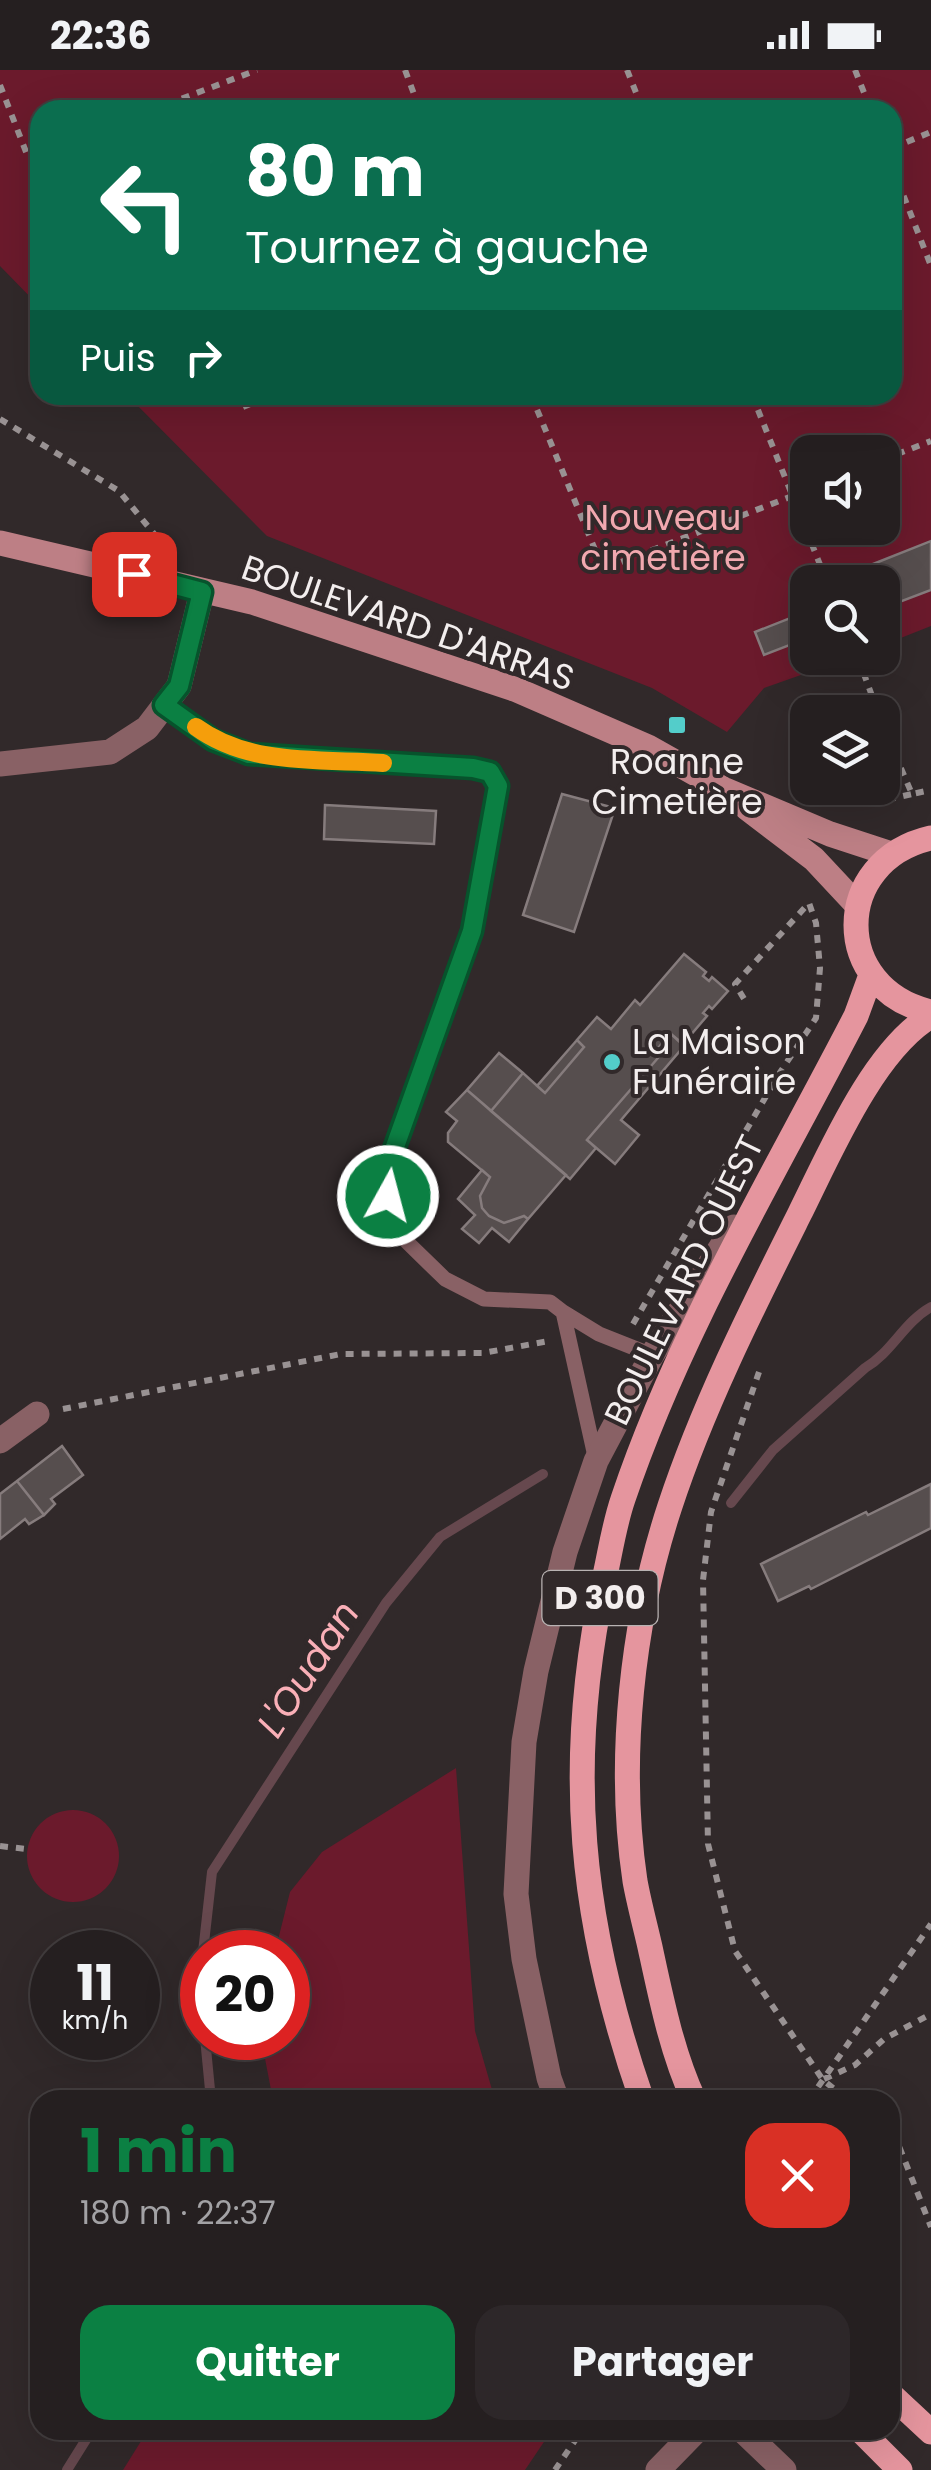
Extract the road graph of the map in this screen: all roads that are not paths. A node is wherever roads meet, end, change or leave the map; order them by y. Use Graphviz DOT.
graph roads {
  1 [pos="0,543"];
  2 [pos="202,592"];
  3 [pos="164,705"];
  4 [pos="0,764"];
  5 [pos="724,788"];
  6 [pos="931,838"];
  7 [pos="891,854"];
  8 [pos="858,905"];
  9 [pos="871,975"];
  10 [pos="931,1014"];
  11 [pos="796,1130"];
  12 [pos="563,1312"];
  13 [pos="652,1354"];
  14 [pos="37,1414"];
  15 [pos="0,1441"];
  16 [pos="596,1462"];
  17 [pos="553,2090"];
  18 [pos="639,2090"];
  19 [pos="691,2090"];
  20 [pos="900,2403"];
  21 [pos="931,2432"];
  22 [pos="687,2440"];
  23 [pos="752,2440"];
  24 [pos="870,2440"];
  25 [pos="658,2470"];
  26 [pos="784,2470"];
  27 [pos="900,2470"];
  1 -- 2 [label="main road, BOULEVARD D'ARRAS"];
  2 -- 3 [label="street"];
  2 -- 5 [label="main road, BOULEVARD D'ARRAS"];
  3 -- 4 [label="street"];
  3 -- 12 [label="lane"];
  5 -- 7 [label="main road, BOULEVARD D'ARRAS"];
  5 -- 8 [label="main road, BOULEVARD D'ARRAS"];
  6 -- 7 [label="main road"];
  7 -- 8 [label="main road"];
  8 -- 9 [label="main road"];
  9 -- 10 [label="main road"];
  9 -- 11 [label="main road, BOULEVARD OUEST / D 300"];
  10 -- 19 [label="main road, D 300"];
  11 -- 13 [label="street"];
  11 -- 18 [label="main road, BOULEVARD OUEST / D 300"];
  12 -- 13 [label="lane"];
  12 -- 16 [label="lane"];
  13 -- 16 [label="street"];
  14 -- 15 [label="street"];
  16 -- 17 [label="street"];
  20 -- 21 [label="main road"];
  22 -- 25 [label="street"];
  23 -- 26 [label="street"];
  24 -- 27 [label="main road"];
}
